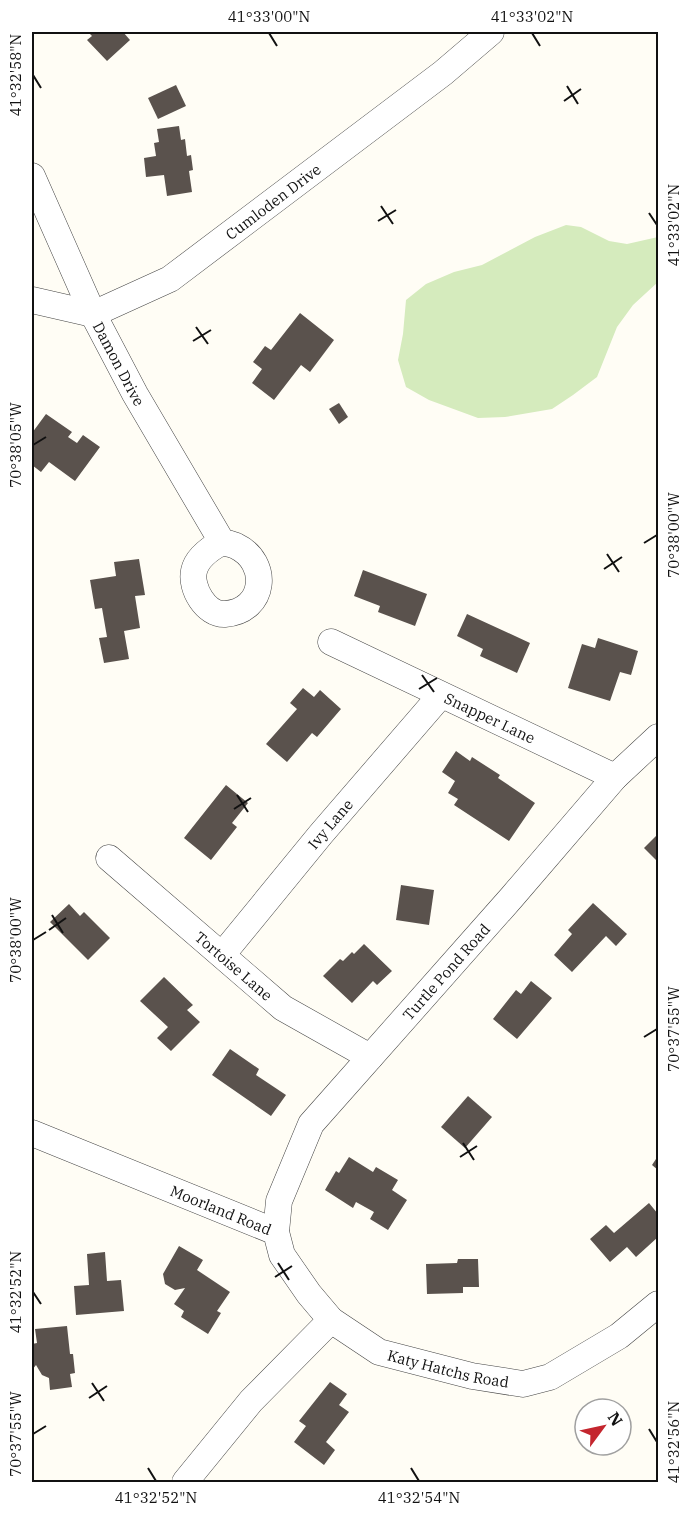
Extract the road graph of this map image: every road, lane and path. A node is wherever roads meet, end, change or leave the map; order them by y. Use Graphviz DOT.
graph roads {
  1 [pos="491,32"];
  2 [pos="32,176"];
  3 [pos="32,300"];
  4 [pos="93,314"];
  5 [pos="222,542"];
  6 [pos="331,642"];
  7 [pos="441,695"];
  8 [pos="658,737"];
  9 [pos="615,777"];
  10 [pos="109,858"];
  11 [pos="222,955"];
  12 [pos="370,1057"];
  13 [pos="32,1133"];
  14 [pos="276,1232"];
  15 [pos="658,1304"];
  16 [pos="331,1320"];
  17 [pos="185,1482"];
  1 -- 4 [label="street, Cumloden Drive"];
  2 -- 4 [label="street, Damon Drive"];
  3 -- 4 [label="street"];
  4 -- 5 [label="street, Damon Drive"];
  6 -- 7 [label="street, Snapper Lane"];
  7 -- 9 [label="street, Snapper Lane"];
  7 -- 11 [label="street, Ivy Lane"];
  8 -- 9 [label="street, Turtle Pond Road"];
  9 -- 12 [label="street, Turtle Pond Road"];
  10 -- 11 [label="street, Tortoise Lane"];
  11 -- 12 [label="street, Tortoise Lane"];
  12 -- 14 [label="street, Turtle Pond Road"];
  13 -- 14 [label="street, Moorland Road"];
  14 -- 16 [label="street, Moorland Road"];
  15 -- 16 [label="street, Katy Hatchs Road"];
  16 -- 17 [label="street"];
}
